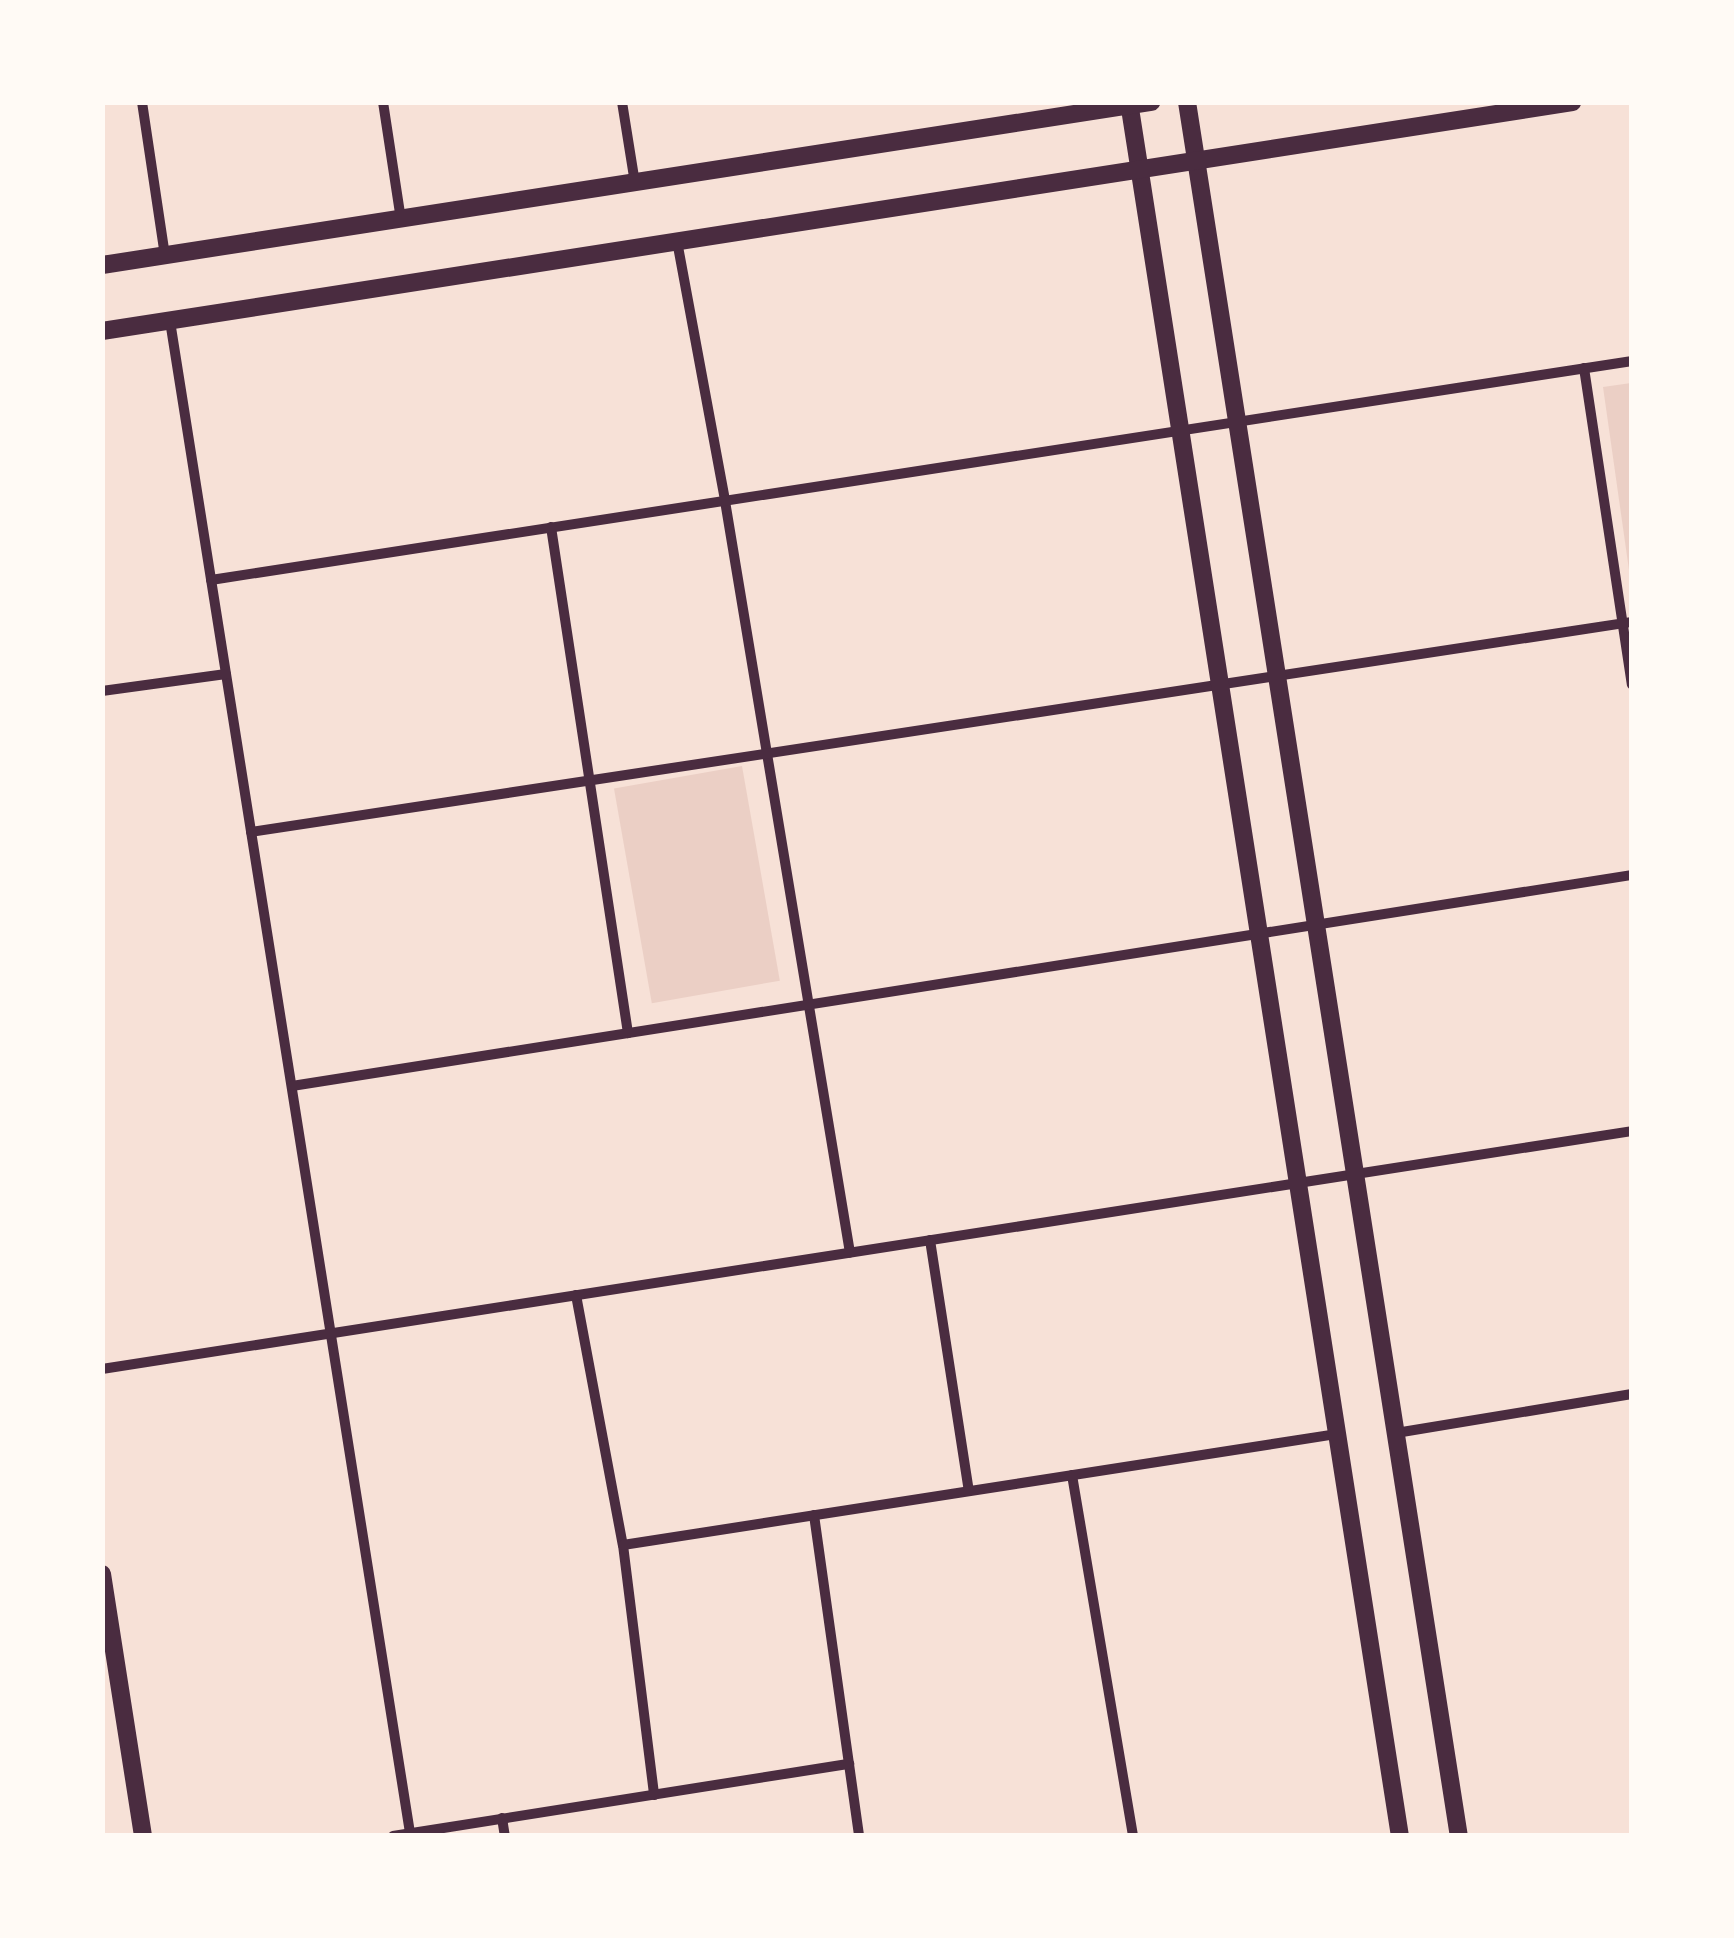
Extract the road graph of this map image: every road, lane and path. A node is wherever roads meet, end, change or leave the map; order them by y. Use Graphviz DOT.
graph roads {
  1 [pos="142,102"];
  2 [pos="383,102"];
  3 [pos="622,102"];
  4 [pos="1150,102"];
  5 [pos="1188,102"];
  6 [pos="1572,102"];
  7 [pos="1129,104"];
  8 [pos="1197,160"];
  9 [pos="1140,169"];
  10 [pos="634,182"];
  11 [pos="400,219"];
  12 [pos="677,242"];
  13 [pos="165,255"];
  14 [pos="102,265"];
  15 [pos="170,321"];
  16 [pos="102,332"];
  17 [pos="1632,361"];
  18 [pos="1584,368"];
  19 [pos="1238,422"];
  20 [pos="1180,430"];
  21 [pos="725,501"];
  22 [pos="551,527"];
  23 [pos="211,580"];
  24 [pos="1627,622"];
  25 [pos="226,674"];
  26 [pos="1277,676"];
  27 [pos="1220,684"];
  28 [pos="1632,684"];
  29 [pos="102,691"];
  30 [pos="767,754"];
  31 [pos="589,780"];
  32 [pos="252,832"];
  33 [pos="1632,875"];
  34 [pos="1316,925"];
  35 [pos="1259,934"];
  36 [pos="810,1004"];
  37 [pos="628,1033"];
  38 [pos="292,1086"];
  39 [pos="1632,1130"];
  40 [pos="1355,1174"];
  41 [pos="1298,1183"];
  42 [pos="930,1240"];
  43 [pos="850,1253"];
  44 [pos="576,1295"];
  45 [pos="331,1334"];
  46 [pos="102,1369"];
  47 [pos="1632,1394"];
  48 [pos="1396,1433"];
  49 [pos="1337,1434"];
  50 [pos="1072,1475"];
  51 [pos="969,1491"];
  52 [pos="814,1515"];
  53 [pos="623,1545"];
  54 [pos="102,1574"];
  55 [pos="849,1764"];
  56 [pos="654,1795"];
  57 [pos="502,1818"];
  58 [pos="410,1833"];
  59 [pos="143,1836"];
  60 [pos="393,1836"];
  61 [pos="505,1836"];
  62 [pos="859,1836"];
  63 [pos="1133,1836"];
  64 [pos="1400,1836"];
  65 [pos="1458,1836"];
  1 -- 13 [label="street"];
  2 -- 11 [label="street"];
  3 -- 10 [label="street"];
  4 -- 7 [label="street"];
  5 -- 8 [label="street"];
  6 -- 8 [label="street"];
  7 -- 9 [label="street"];
  7 -- 10 [label="street"];
  8 -- 9 [label="street"];
  8 -- 19 [label="street"];
  9 -- 12 [label="street"];
  9 -- 20 [label="street"];
  10 -- 11 [label="street"];
  11 -- 13 [label="street"];
  12 -- 15 [label="street"];
  12 -- 21 [label="street"];
  13 -- 14 [label="street"];
  15 -- 16 [label="street"];
  15 -- 23 [label="street"];
  17 -- 18 [label="street"];
  18 -- 19 [label="street"];
  18 -- 24 [label="street"];
  19 -- 20 [label="street"];
  19 -- 26 [label="street"];
  20 -- 21 [label="street"];
  20 -- 27 [label="street"];
  21 -- 22 [label="street"];
  21 -- 30 [label="street"];
  22 -- 23 [label="street"];
  22 -- 31 [label="street"];
  23 -- 25 [label="street"];
  24 -- 26 [label="street"];
  24 -- 28 [label="street"];
  25 -- 29 [label="street"];
  25 -- 32 [label="street"];
  26 -- 27 [label="street"];
  26 -- 34 [label="street"];
  27 -- 30 [label="street"];
  27 -- 35 [label="street"];
  30 -- 31 [label="street"];
  30 -- 36 [label="street"];
  31 -- 32 [label="street"];
  31 -- 37 [label="street"];
  32 -- 38 [label="street"];
  33 -- 34 [label="street"];
  34 -- 35 [label="street"];
  34 -- 40 [label="street"];
  35 -- 36 [label="street"];
  35 -- 41 [label="street"];
  36 -- 37 [label="street"];
  36 -- 43 [label="street"];
  37 -- 38 [label="street"];
  38 -- 45 [label="street"];
  39 -- 40 [label="street"];
  40 -- 41 [label="street"];
  40 -- 48 [label="street"];
  41 -- 42 [label="street"];
  41 -- 49 [label="street"];
  42 -- 43 [label="street"];
  42 -- 51 [label="street"];
  43 -- 44 [label="street"];
  44 -- 45 [label="street"];
  44 -- 53 [label="street"];
  45 -- 46 [label="street"];
  45 -- 58 [label="street"];
  47 -- 48 [label="street"];
  48 -- 65 [label="street"];
  49 -- 50 [label="street"];
  49 -- 64 [label="street"];
  50 -- 51 [label="street"];
  50 -- 63 [label="street"];
  51 -- 52 [label="street"];
  52 -- 53 [label="street"];
  52 -- 55 [label="street"];
  53 -- 56 [label="street"];
  54 -- 59 [label="street"];
  55 -- 56 [label="street"];
  55 -- 62 [label="street"];
  56 -- 57 [label="street"];
  57 -- 58 [label="street"];
  57 -- 61 [label="street"];
  58 -- 60 [label="street"];
}
